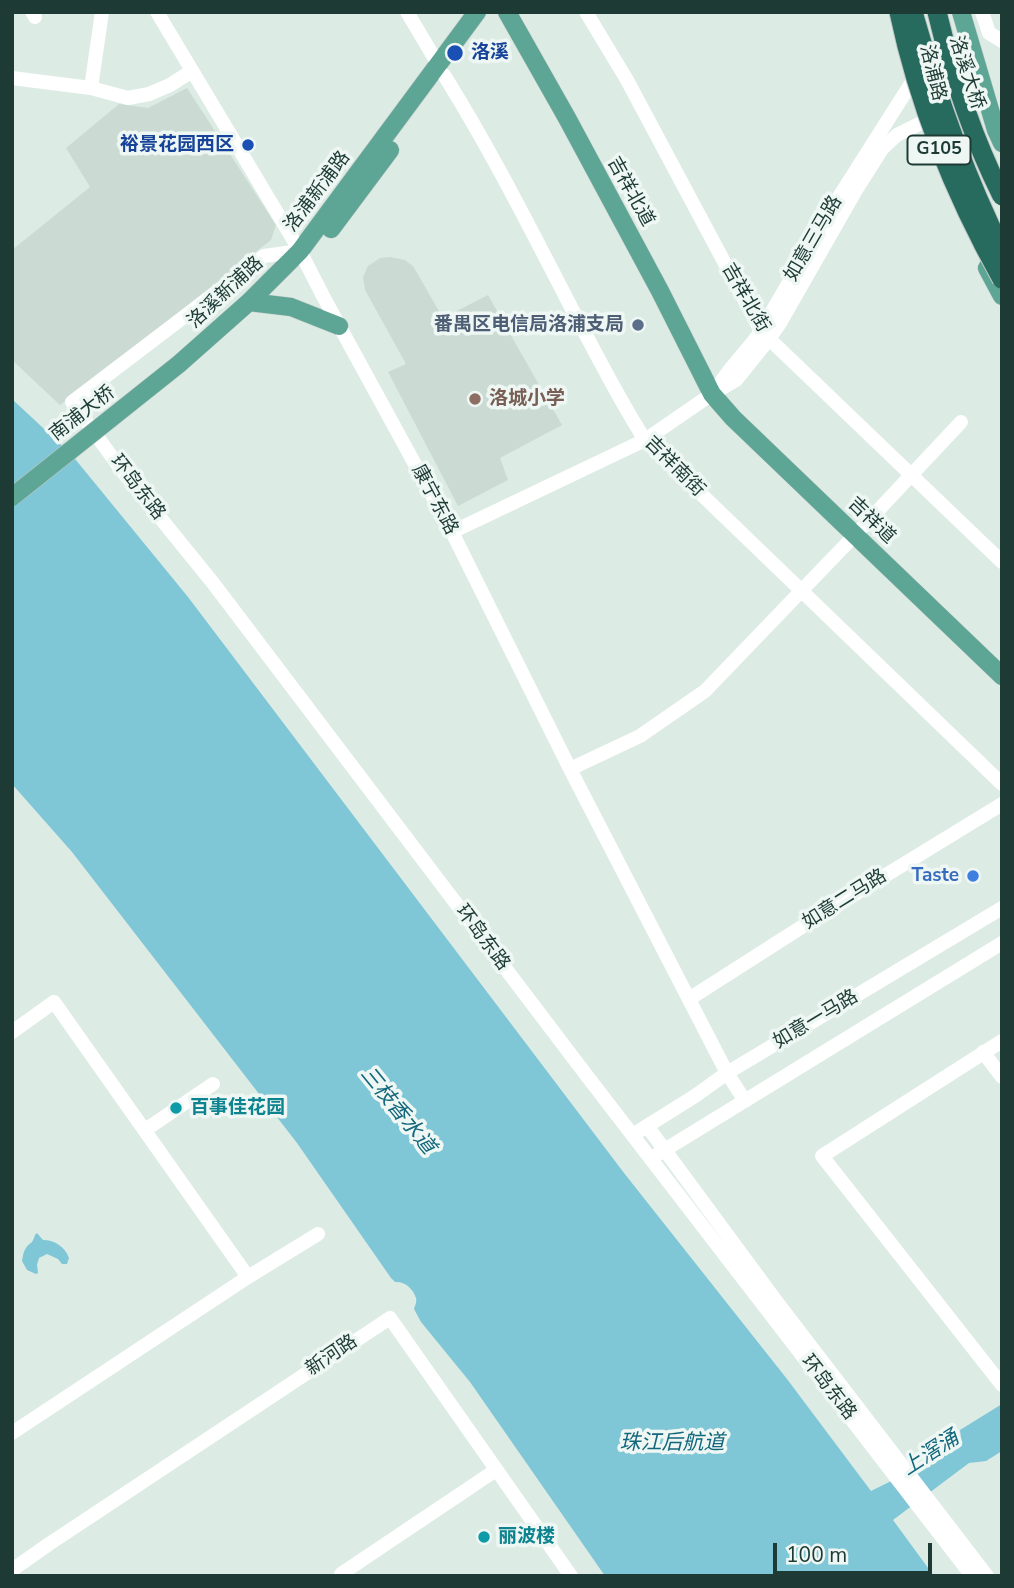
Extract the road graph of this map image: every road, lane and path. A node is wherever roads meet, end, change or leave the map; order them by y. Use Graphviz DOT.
graph roads {
  1 [pos="102,12"];
  2 [pos="157,12"];
  3 [pos="407,12"];
  4 [pos="477,12"];
  5 [pos="490,12"];
  6 [pos="507,12"];
  7 [pos="586,12"];
  8 [pos="897,12"];
  9 [pos="913,12"];
  10 [pos="922,12"];
  11 [pos="937,12"];
  12 [pos="982,12"];
  13 [pos="963,18"];
  14 [pos="1002,41"];
  15 [pos="902,42"];
  16 [pos="441,69"];
  17 [pos="192,71"];
  18 [pos="12,78"];
  19 [pos="912,82"];
  20 [pos="981,82"];
  21 [pos="91,88"];
  22 [pos="922,123"];
  23 [pos="999,136"];
  24 [pos="935,158"];
  25 [pos="1002,196"];
  26 [pos="1002,225"];
  27 [pos="1002,250"];
  28 [pos="300,251"];
  29 [pos="1002,279"];
  30 [pos="1002,296"];
  31 [pos="248,302"];
  32 [pos="339,326"];
  33 [pos="765,335"];
  34 [pos="179,364"];
  35 [pos="712,394"];
  36 [pos="961,422"];
  37 [pos="645,440"];
  38 [pos="910,475"];
  39 [pos="12,497"];
  40 [pos="452,532"];
  41 [pos="855,535"];
  42 [pos="1002,562"];
  43 [pos="802,591"];
  44 [pos="1002,677"];
  45 [pos="570,769"];
  46 [pos="1002,784"];
  47 [pos="1002,804"];
  48 [pos="1002,908"];
  49 [pos="1002,943"];
  50 [pos="689,999"];
  51 [pos="12,1032"];
  52 [pos="1002,1041"];
  53 [pos="983,1052"];
  54 [pos="727,1073"];
  55 [pos="1002,1077"];
  56 [pos="213,1084"];
  57 [pos="744,1101"];
  58 [pos="647,1126"];
  59 [pos="145,1130"];
  60 [pos="632,1135"];
  61 [pos="664,1150"];
  62 [pos="651,1159"];
  63 [pos="318,1234"];
  64 [pos="248,1277"];
  65 [pos="1002,1385"];
  66 [pos="12,1433"];
  67 [pos="496,1470"];
  68 [pos="898,1470"];
  69 [pos="924,1504"];
  70 [pos="15,1568"];
  71 [pos="341,1574"];
  72 [pos="571,1576"];
  73 [pos="972,1576"];
  74 [pos="987,1576"];
  1 -- 21 [label="street"];
  2 -- 17 [label="street, 康宁东路"];
  3 -- 16 [label="street, 吉祥南街"];
  4 -- 16 [label="main road, 洛浦新浦路"];
  5 -- 16 [label="main road, 洛浦新浦路"];
  6 -- 35 [label="main road, 吉祥北道"];
  7 -- 33 [label="street, 吉祥北街"];
  8 -- 15 [label="main road, 洛浦路"];
  8 -- 29 [label="highway, G105, bridge"];
  9 -- 27 [label="highway, 洛溪大桥, bridge"];
  10 -- 26 [label="highway, 洛溪大桥"];
  11 -- 25 [label="highway, G105, bridge"];
  12 -- 14 [label="street"];
  13 -- 15 [label="main road"];
  13 -- 20 [label="main road"];
  15 -- 19 [label="main road, 洛浦路"];
  16 -- 28 [label="main road, 洛浦新浦路"];
  16 -- 37 [label="street, 吉祥南街"];
  17 -- 21 [label="street"];
  17 -- 28 [label="street, 康宁东路"];
  18 -- 21 [label="street"];
  19 -- 22 [label="main road, 洛浦路"];
  19 -- 33 [label="street, 如意三马路"];
  20 -- 22 [label="street, 如意三马路"];
  20 -- 23 [label="main road"];
  22 -- 24 [label="main road, 洛浦路"];
  22 -- 33 [label="street, 如意三马路"];
  23 -- 24 [label="main road"];
  24 -- 30 [label="main road, 洛浦路"];
  28 -- 31 [label="main road, 洛溪新浦路"];
  28 -- 32 [label="street, 康宁东路"];
  28 -- 60 [label="street, 环岛东路"];
  31 -- 32 [label="main road"];
  31 -- 34 [label="main road, 洛溪新浦路"];
  32 -- 40 [label="street, 康宁东路"];
  33 -- 35 [label="street, 如意三马路"];
  33 -- 38 [label="street, 吉祥北街"];
  34 -- 39 [label="main road, 南浦大桥, bridge"];
  35 -- 37 [label="street, 如意三马路"];
  35 -- 41 [label="main road, 吉祥道"];
  36 -- 38 [label="street"];
  37 -- 40 [label="street, 如意三马路"];
  37 -- 43 [label="street, 吉祥南街"];
  38 -- 41 [label="street"];
  38 -- 42 [label="street, 吉祥北街"];
  40 -- 45 [label="street, 康宁东路"];
  41 -- 43 [label="street"];
  41 -- 44 [label="main road, 吉祥道"];
  43 -- 45 [label="street"];
  43 -- 46 [label="street, 吉祥南街"];
  45 -- 50 [label="street, 康宁东路"];
  47 -- 50 [label="street, 如意二马路"];
  48 -- 54 [label="street, 如意一马路"];
  49 -- 57 [label="street, 如意一马路"];
  50 -- 54 [label="street, 康宁东路"];
  51 -- 59 [label="street"];
  52 -- 53 [label="street"];
  53 -- 55 [label="street"];
  53 -- 65 [label="street"];
  54 -- 57 [label="street, 康宁东路"];
  54 -- 58 [label="street, 如意一马路"];
  56 -- 59 [label="street"];
  57 -- 61 [label="street, 如意一马路"];
  58 -- 60 [label="street, 如意一马路"];
  58 -- 61 [label="street, 环岛东路"];
  59 -- 64 [label="street"];
  60 -- 62 [label="street, 环岛东路"];
  61 -- 62 [label="street, 如意一马路"];
  61 -- 68 [label="street, 环岛东路"];
  62 -- 68 [label="street, 环岛东路"];
  63 -- 64 [label="street"];
  64 -- 66 [label="street"];
  67 -- 70 [label="street, 新河路"];
  67 -- 71 [label="street"];
  67 -- 72 [label="street, 新河路"];
  68 -- 69 [label="street"];
  69 -- 73 [label="street"];
  69 -- 74 [label="street"];
}
